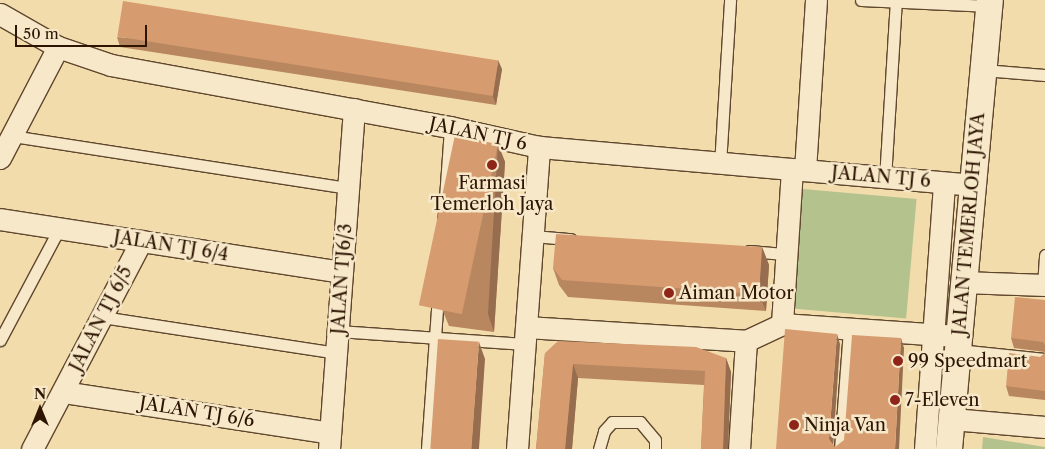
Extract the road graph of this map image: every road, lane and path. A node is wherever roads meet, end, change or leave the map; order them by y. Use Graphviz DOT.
graph roads {
  1 [pos="730,0"];
  2 [pos="816,0"];
  3 [pos="861,0"];
  4 [pos="896,1"];
  5 [pos="990,3"];
  6 [pos="0,14"];
  7 [pos="58,47"];
  8 [pos="983,70"];
  9 [pos="1045,75"];
  10 [pos="354,109"];
  11 [pos="450,127"];
  12 [pos="12,136"];
  13 [pos="539,147"];
  14 [pos="0,158"];
  15 [pos="720,165"];
  16 [pos="799,170"];
  17 [pos="885,179"];
  18 [pos="944,183"];
  19 [pos="972,185"];
  20 [pos="348,188"];
  21 [pos="0,219"];
  22 [pos="59,229"];
  23 [pos="533,236"];
  24 [pos="582,239"];
  25 [pos="141,241"];
  26 [pos="738,251"];
  27 [pos="786,254"];
  28 [pos="1045,256"];
  29 [pos="342,272"];
  30 [pos="962,282"];
  31 [pos="1044,285"];
  32 [pos="102,317"];
  33 [pos="782,324"];
  34 [pos="849,329"];
  35 [pos="338,331"];
  36 [pos="526,335"];
  37 [pos="435,338"];
  38 [pos="0,340"];
  39 [pos="950,340"];
  40 [pos="746,342"];
  41 [pos="336,353"];
  42 [pos="1045,359"];
  43 [pos="63,392"];
  44 [pos="952,419"];
  45 [pos="1045,427"];
  46 [pos="330,441"];
  47 [pos="32,449"];
  48 [pos="427,449"];
  49 [pos="518,449"];
  50 [pos="599,449"];
  51 [pos="655,449"];
  52 [pos="739,449"];
  53 [pos="840,449"];
  54 [pos="925,449"];
  55 [pos="948,449"];
  1 -- 15 [label="lane"];
  2 -- 16 [label="street"];
  3 -- 4 [label="lane"];
  4 -- 5 [label="lane"];
  4 -- 17 [label="lane"];
  5 -- 8 [label="street, JALAN TEMERLOH JAYA"];
  6 -- 7 [label="street, JALAN TJ 6"];
  7 -- 10 [label="street, JALAN TJ 6"];
  7 -- 12 [label="street"];
  8 -- 9 [label="lane"];
  8 -- 19 [label="street, JALAN TEMERLOH JAYA"];
  10 -- 11 [label="street, JALAN TJ 6"];
  10 -- 20 [label="street, JALAN TJ6/3"];
  11 -- 13 [label="street, JALAN TJ 6"];
  11 -- 37 [label="lane"];
  12 -- 14 [label="street"];
  12 -- 20 [label="lane"];
  13 -- 15 [label="street, JALAN TJ 6"];
  13 -- 23 [label="street"];
  15 -- 16 [label="street, JALAN TJ 6"];
  16 -- 17 [label="street, JALAN TJ 6"];
  16 -- 27 [label="street"];
  17 -- 18 [label="street, JALAN TJ 6"];
  18 -- 19 [label="street, JALAN TJ 6"];
  18 -- 39 [label="street"];
  19 -- 30 [label="street, JALAN TEMERLOH JAYA"];
  20 -- 29 [label="street, JALAN TJ6/3"];
  21 -- 22 [label="street, JALAN TJ 6/4"];
  22 -- 25 [label="street, JALAN TJ 6/4"];
  22 -- 38 [label="lane"];
  23 -- 24 [label="lane"];
  23 -- 36 [label="street"];
  25 -- 29 [label="street, JALAN TJ 6/4"];
  25 -- 32 [label="street, JALAN TJ 6/5"];
  26 -- 27 [label="lane"];
  27 -- 33 [label="street"];
  28 -- 31 [label="lane"];
  29 -- 35 [label="street, JALAN TJ6/3"];
  30 -- 31 [label="street"];
  30 -- 39 [label="street, JALAN TEMERLOH JAYA"];
  32 -- 41 [label="lane"];
  32 -- 43 [label="street, JALAN TJ 6/5"];
  33 -- 34 [label="street"];
  33 -- 40 [label="street"];
  34 -- 39 [label="street"];
  34 -- 53 [label="lane"];
  35 -- 37 [label="lane"];
  35 -- 41 [label="street, JALAN TJ6/3"];
  36 -- 37 [label="lane"];
  36 -- 40 [label="street"];
  36 -- 49 [label="street"];
  37 -- 48 [label="lane"];
  39 -- 42 [label="lane"];
  39 -- 44 [label="street, JALAN TEMERLOH JAYA"];
  39 -- 54 [label="street"];
  40 -- 52 [label="street"];
  41 -- 46 [label="street, JALAN TJ6/3"];
  43 -- 46 [label="street, JALAN TJ 6/6"];
  43 -- 47 [label="street, JALAN TJ 6/5"];
  44 -- 45 [label="street"];
  44 -- 55 [label="street, JALAN TEMERLOH JAYA"];
  50 -- 51 [label="lane"];
}
